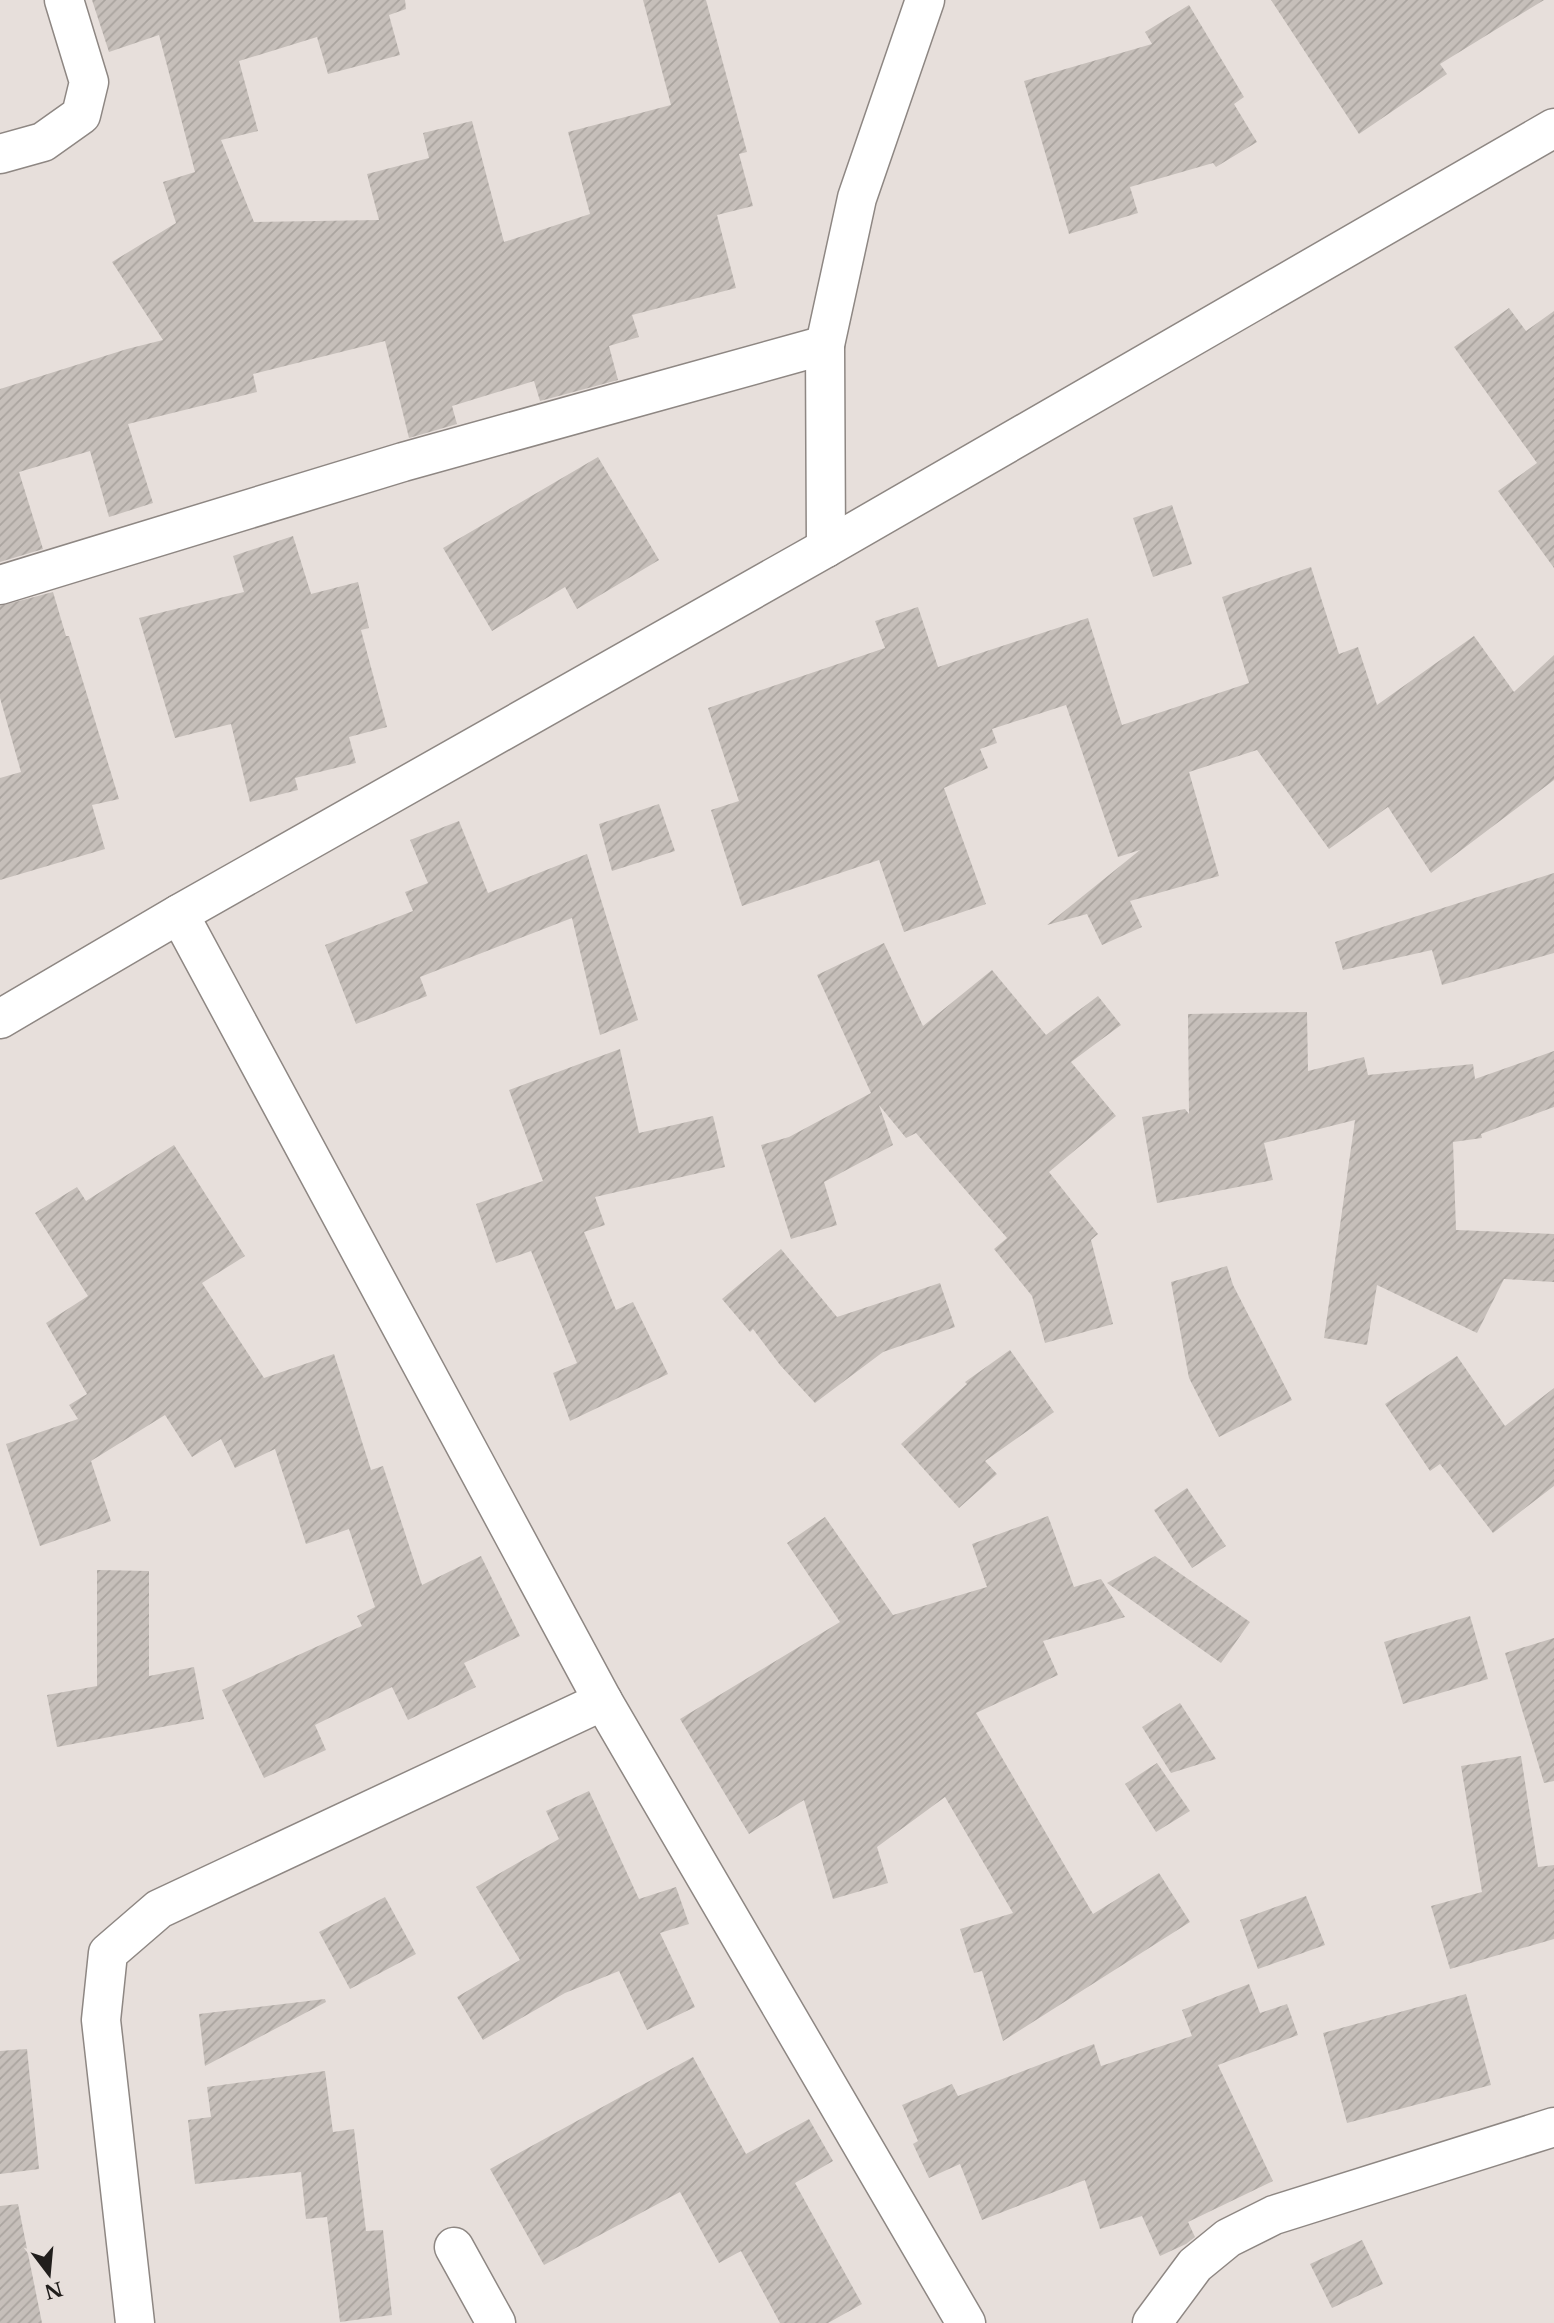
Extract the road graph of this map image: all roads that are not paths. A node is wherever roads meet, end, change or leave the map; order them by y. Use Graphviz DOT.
graph roads {
  1 [pos="64,0"];
  2 [pos="925,0"];
  3 [pos="1554,128"];
  4 [pos="0,154"];
  5 [pos="825,345"];
  6 [pos="826,548"];
  7 [pos="0,584"];
  8 [pos="179,914"];
  9 [pos="0,1019"];
  10 [pos="603,1701"];
  11 [pos="1554,2127"];
  12 [pos="454,2247"];
  13 [pos="135,2323"];
  14 [pos="496,2323"];
  15 [pos="966,2323"];
  16 [pos="1152,2323"];
  1 -- 4 [label="street"];
  2 -- 5 [label="street"];
  3 -- 6 [label="street"];
  5 -- 6 [label="street"];
  5 -- 7 [label="street"];
  6 -- 8 [label="street"];
  8 -- 9 [label="street"];
  8 -- 10 [label="street"];
  10 -- 13 [label="street"];
  10 -- 15 [label="street"];
  11 -- 16 [label="street"];
  12 -- 14 [label="street"];
}
